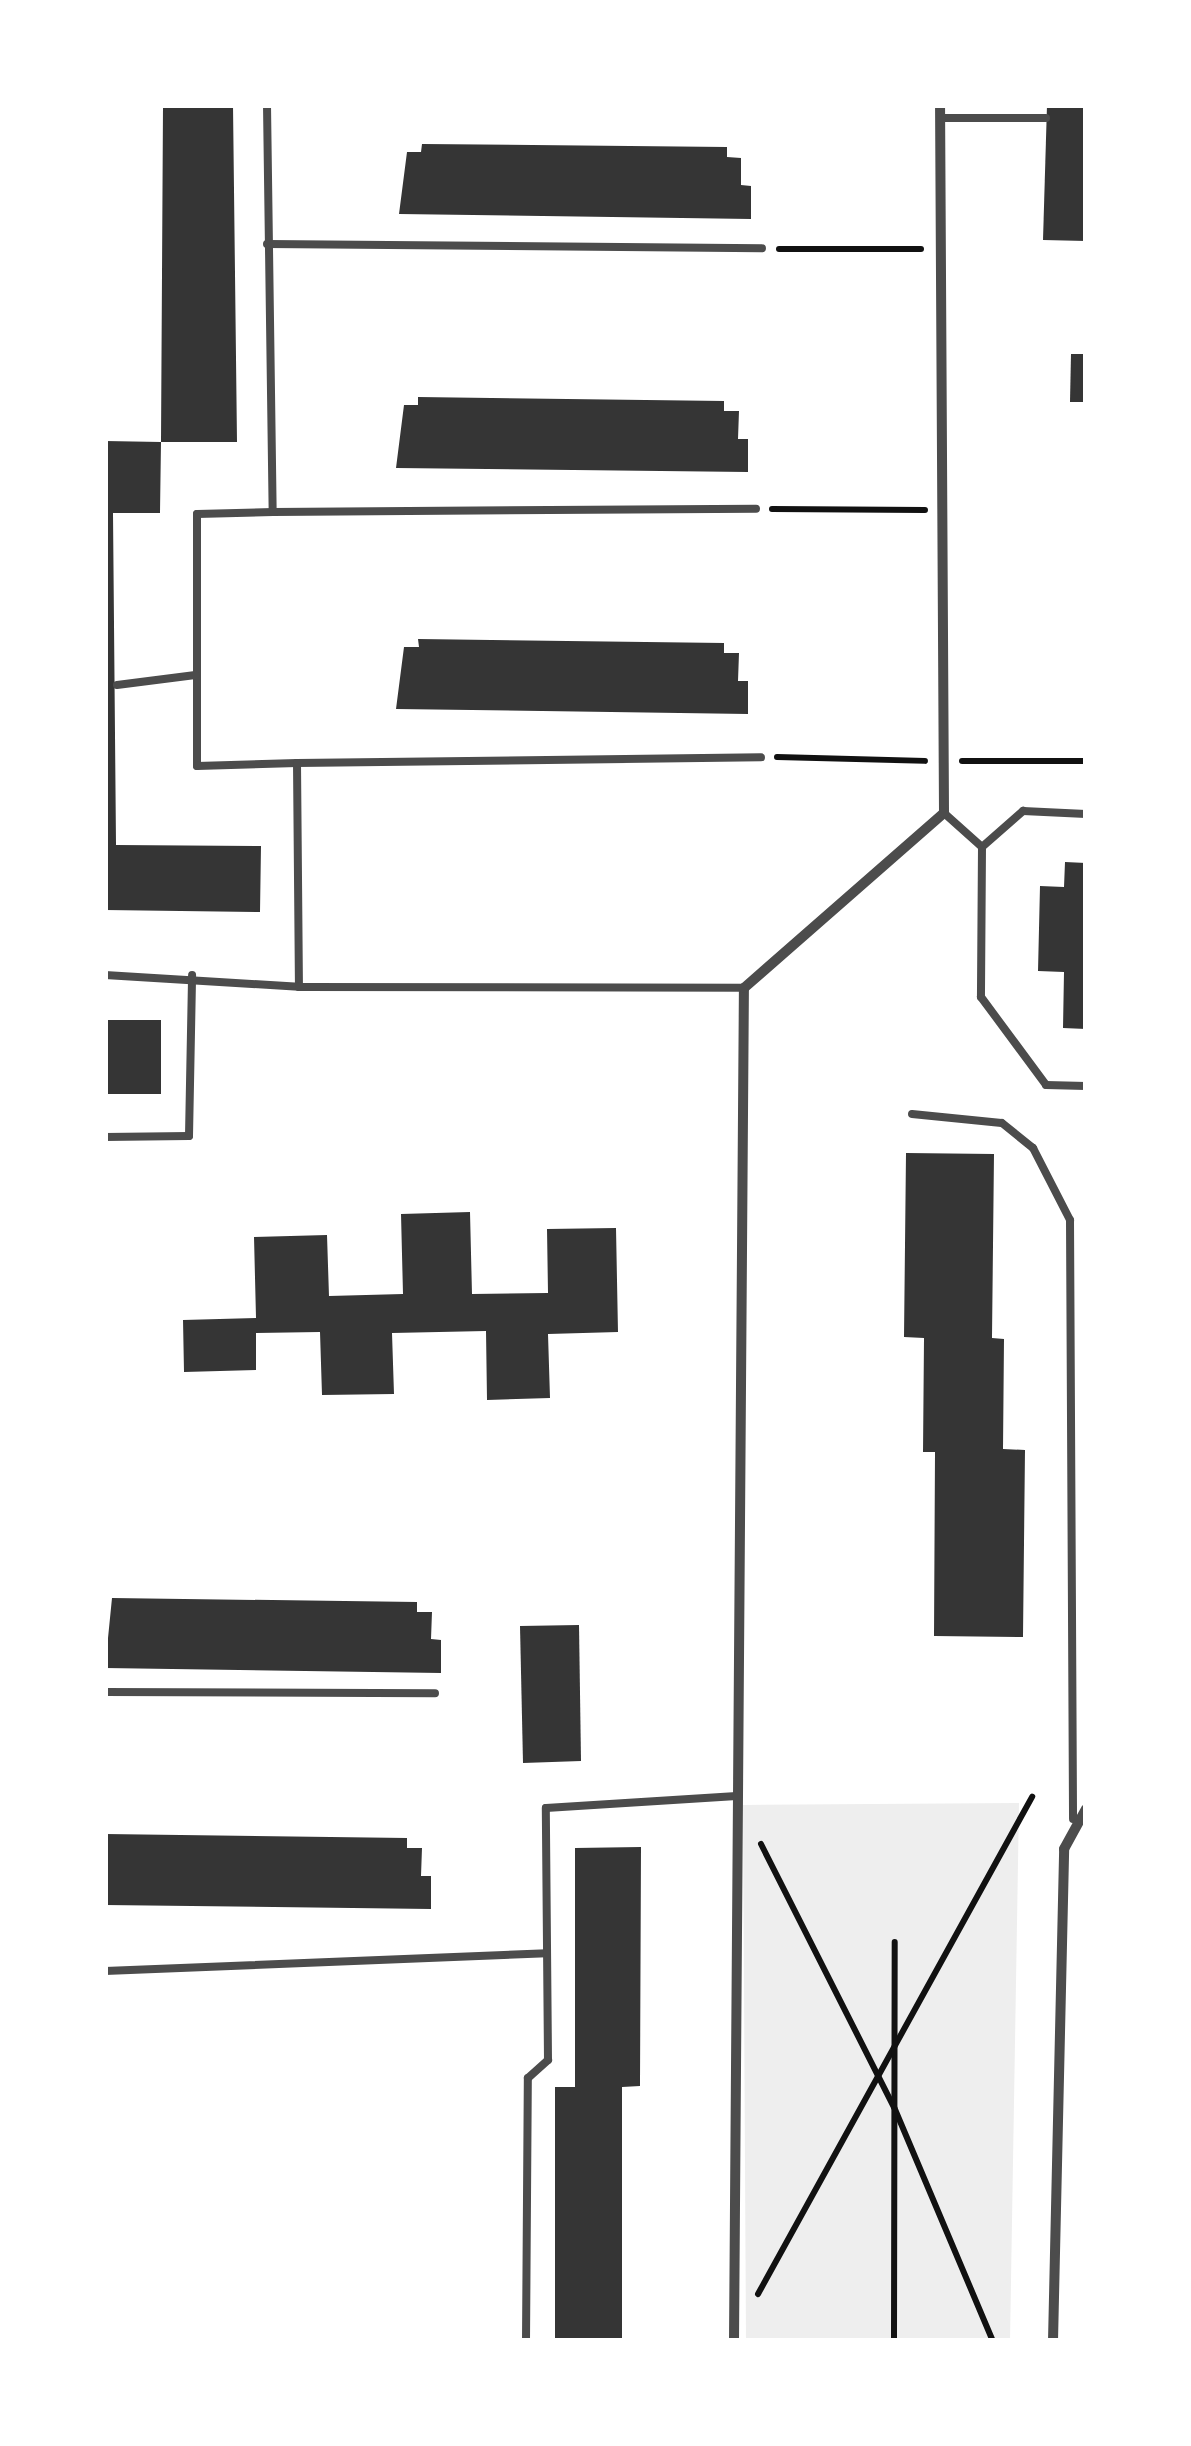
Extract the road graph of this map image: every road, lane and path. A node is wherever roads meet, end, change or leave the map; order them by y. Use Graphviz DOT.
graph roads {
  1 [pos="267,105"];
  2 [pos="940,105"];
  3 [pos="940,118"];
  4 [pos="1046,118"];
  5 [pos="267,244"];
  6 [pos="762,248"];
  7 [pos="941,249"];
  8 [pos="756,508"];
  9 [pos="942,510"];
  10 [pos="273,512"];
  11 [pos="195,675"];
  12 [pos="117,685"];
  13 [pos="762,757"];
  14 [pos="944,761"];
  15 [pos="1086,761"];
  16 [pos="297,763"];
  17 [pos="944,813"];
  18 [pos="1086,814"];
  19 [pos="982,847"];
  20 [pos="105,975"];
  21 [pos="192,975"];
  22 [pos="300,988"];
  23 [pos="744,988"];
  24 [pos="1086,1086"];
  25 [pos="912,1114"];
  26 [pos="105,1137"];
  27 [pos="105,1692"];
  28 [pos="436,1692"];
  29 [pos="737,1796"];
  30 [pos="1032,1798"];
  31 [pos="1086,1810"];
  32 [pos="1073,1820"];
  33 [pos="895,1942"];
  34 [pos="547,1952"];
  35 [pos="105,1972"];
  36 [pos="894,2046"];
  37 [pos="878,2076"];
  38 [pos="894,2107"];
  39 [pos="734,2340"];
  40 [pos="526,2341"];
  41 [pos="894,2341"];
  42 [pos="993,2341"];
  43 [pos="1053,2341"];
  1 -- 5 [label="lane"];
  2 -- 3 [label="street"];
  3 -- 4 [label="lane"];
  3 -- 7 [label="street"];
  5 -- 6 [label="lane"];
  5 -- 10 [label="lane"];
  6 -- 7 [label="path"];
  7 -- 9 [label="street"];
  8 -- 9 [label="path"];
  8 -- 10 [label="lane"];
  9 -- 14 [label="street"];
  10 -- 11 [label="lane"];
  11 -- 12 [label="lane"];
  11 -- 16 [label="lane"];
  13 -- 14 [label="path"];
  13 -- 16 [label="lane"];
  14 -- 15 [label="path"];
  14 -- 17 [label="street"];
  16 -- 22 [label="lane"];
  17 -- 19 [label="lane"];
  17 -- 23 [label="street"];
  18 -- 19 [label="lane"];
  19 -- 24 [label="lane"];
  20 -- 21 [label="lane"];
  21 -- 22 [label="lane"];
  21 -- 26 [label="lane"];
  22 -- 23 [label="lane"];
  23 -- 29 [label="street"];
  25 -- 32 [label="lane"];
  27 -- 28 [label="lane"];
  29 -- 34 [label="lane"];
  29 -- 37 [label="path"];
  29 -- 39 [label="street"];
  30 -- 36 [label="path"];
  31 -- 32 [label="street"];
  32 -- 43 [label="street"];
  33 -- 36 [label="path"];
  34 -- 35 [label="lane"];
  34 -- 40 [label="lane"];
  36 -- 37 [label="path"];
  36 -- 38 [label="path"];
  37 -- 38 [label="path"];
  37 -- 39 [label="path"];
  38 -- 41 [label="path"];
  38 -- 42 [label="path"];
}
